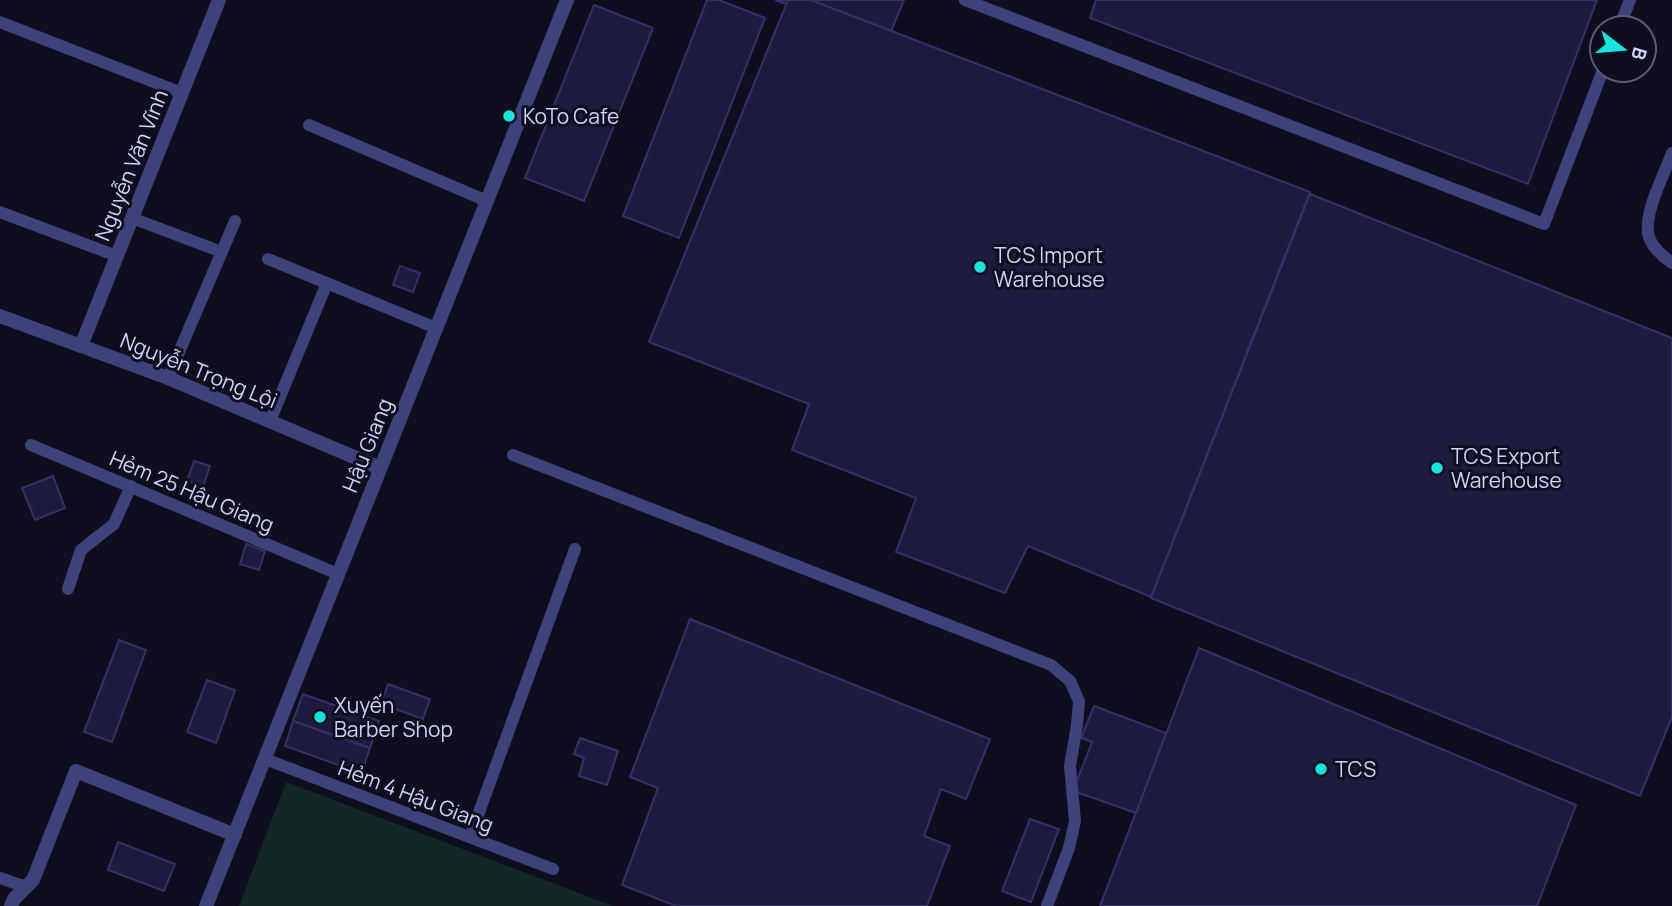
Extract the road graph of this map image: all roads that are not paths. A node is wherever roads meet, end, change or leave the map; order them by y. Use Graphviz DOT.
graph roads {
  1 [pos="219,0"];
  2 [pos="567,0"];
  3 [pos="965,0"];
  4 [pos="0,22"];
  5 [pos="1598,84"];
  6 [pos="182,93"];
  7 [pos="309,125"];
  8 [pos="1672,153"];
  9 [pos="487,201"];
  10 [pos="0,212"];
  11 [pos="132,218"];
  12 [pos="235,221"];
  13 [pos="222,252"];
  14 [pos="117,256"];
  15 [pos="268,259"];
  16 [pos="1672,263"];
  17 [pos="327,283"];
  18 [pos="0,316"];
  19 [pos="436,328"];
  20 [pos="81,346"];
  21 [pos="169,377"];
  22 [pos="270,421"];
  23 [pos="31,445"];
  24 [pos="513,455"];
  25 [pos="380,468"];
  26 [pos="131,486"];
  27 [pos="575,549"];
  28 [pos="338,574"];
  29 [pos="68,589"];
  30 [pos="265,759"];
  31 [pos="234,835"];
  32 [pos="470,837"];
  33 [pos="553,869"];
  34 [pos="0,878"];
  35 [pos="26,887"];
  36 [pos="11,906"];
  37 [pos="206,906"];
  38 [pos="1047,906"];
  1 -- 6 [label="street, Nguyễn Văn Vĩnh"];
  2 -- 9 [label="street, Hậu Giang"];
  3 -- 5 [label="lane"];
  4 -- 6 [label="lane"];
  6 -- 11 [label="street, Nguyễn Văn Vĩnh"];
  7 -- 9 [label="lane"];
  8 -- 16 [label="lane"];
  9 -- 19 [label="street, Hậu Giang"];
  10 -- 14 [label="lane"];
  11 -- 13 [label="lane"];
  11 -- 14 [label="street, Nguyễn Văn Vĩnh"];
  12 -- 13 [label="lane"];
  13 -- 21 [label="lane"];
  14 -- 20 [label="street, Nguyễn Văn Vĩnh"];
  15 -- 17 [label="lane"];
  17 -- 19 [label="lane"];
  17 -- 22 [label="lane"];
  18 -- 20 [label="street, Nguyễn Trọng Lội"];
  19 -- 25 [label="street, Hậu Giang"];
  20 -- 21 [label="street, Nguyễn Trọng Lội"];
  21 -- 22 [label="street, Nguyễn Trọng Lội"];
  22 -- 25 [label="street, Nguyễn Trọng Lội"];
  23 -- 26 [label="lane, Hẻm 25 Hậu Giang"];
  24 -- 38 [label="lane"];
  25 -- 28 [label="street, Hậu Giang"];
  26 -- 28 [label="lane, Hẻm 25 Hậu Giang"];
  26 -- 29 [label="lane"];
  27 -- 32 [label="lane"];
  28 -- 30 [label="street, Hậu Giang"];
  30 -- 31 [label="street, Hậu Giang"];
  30 -- 32 [label="lane, Hẻm 4 Hậu Giang"];
  31 -- 35 [label="street"];
  31 -- 37 [label="street, Hậu Giang"];
  32 -- 33 [label="lane, Hẻm 4 Hậu Giang"];
  34 -- 35 [label="lane"];
  35 -- 36 [label="street"];
}
